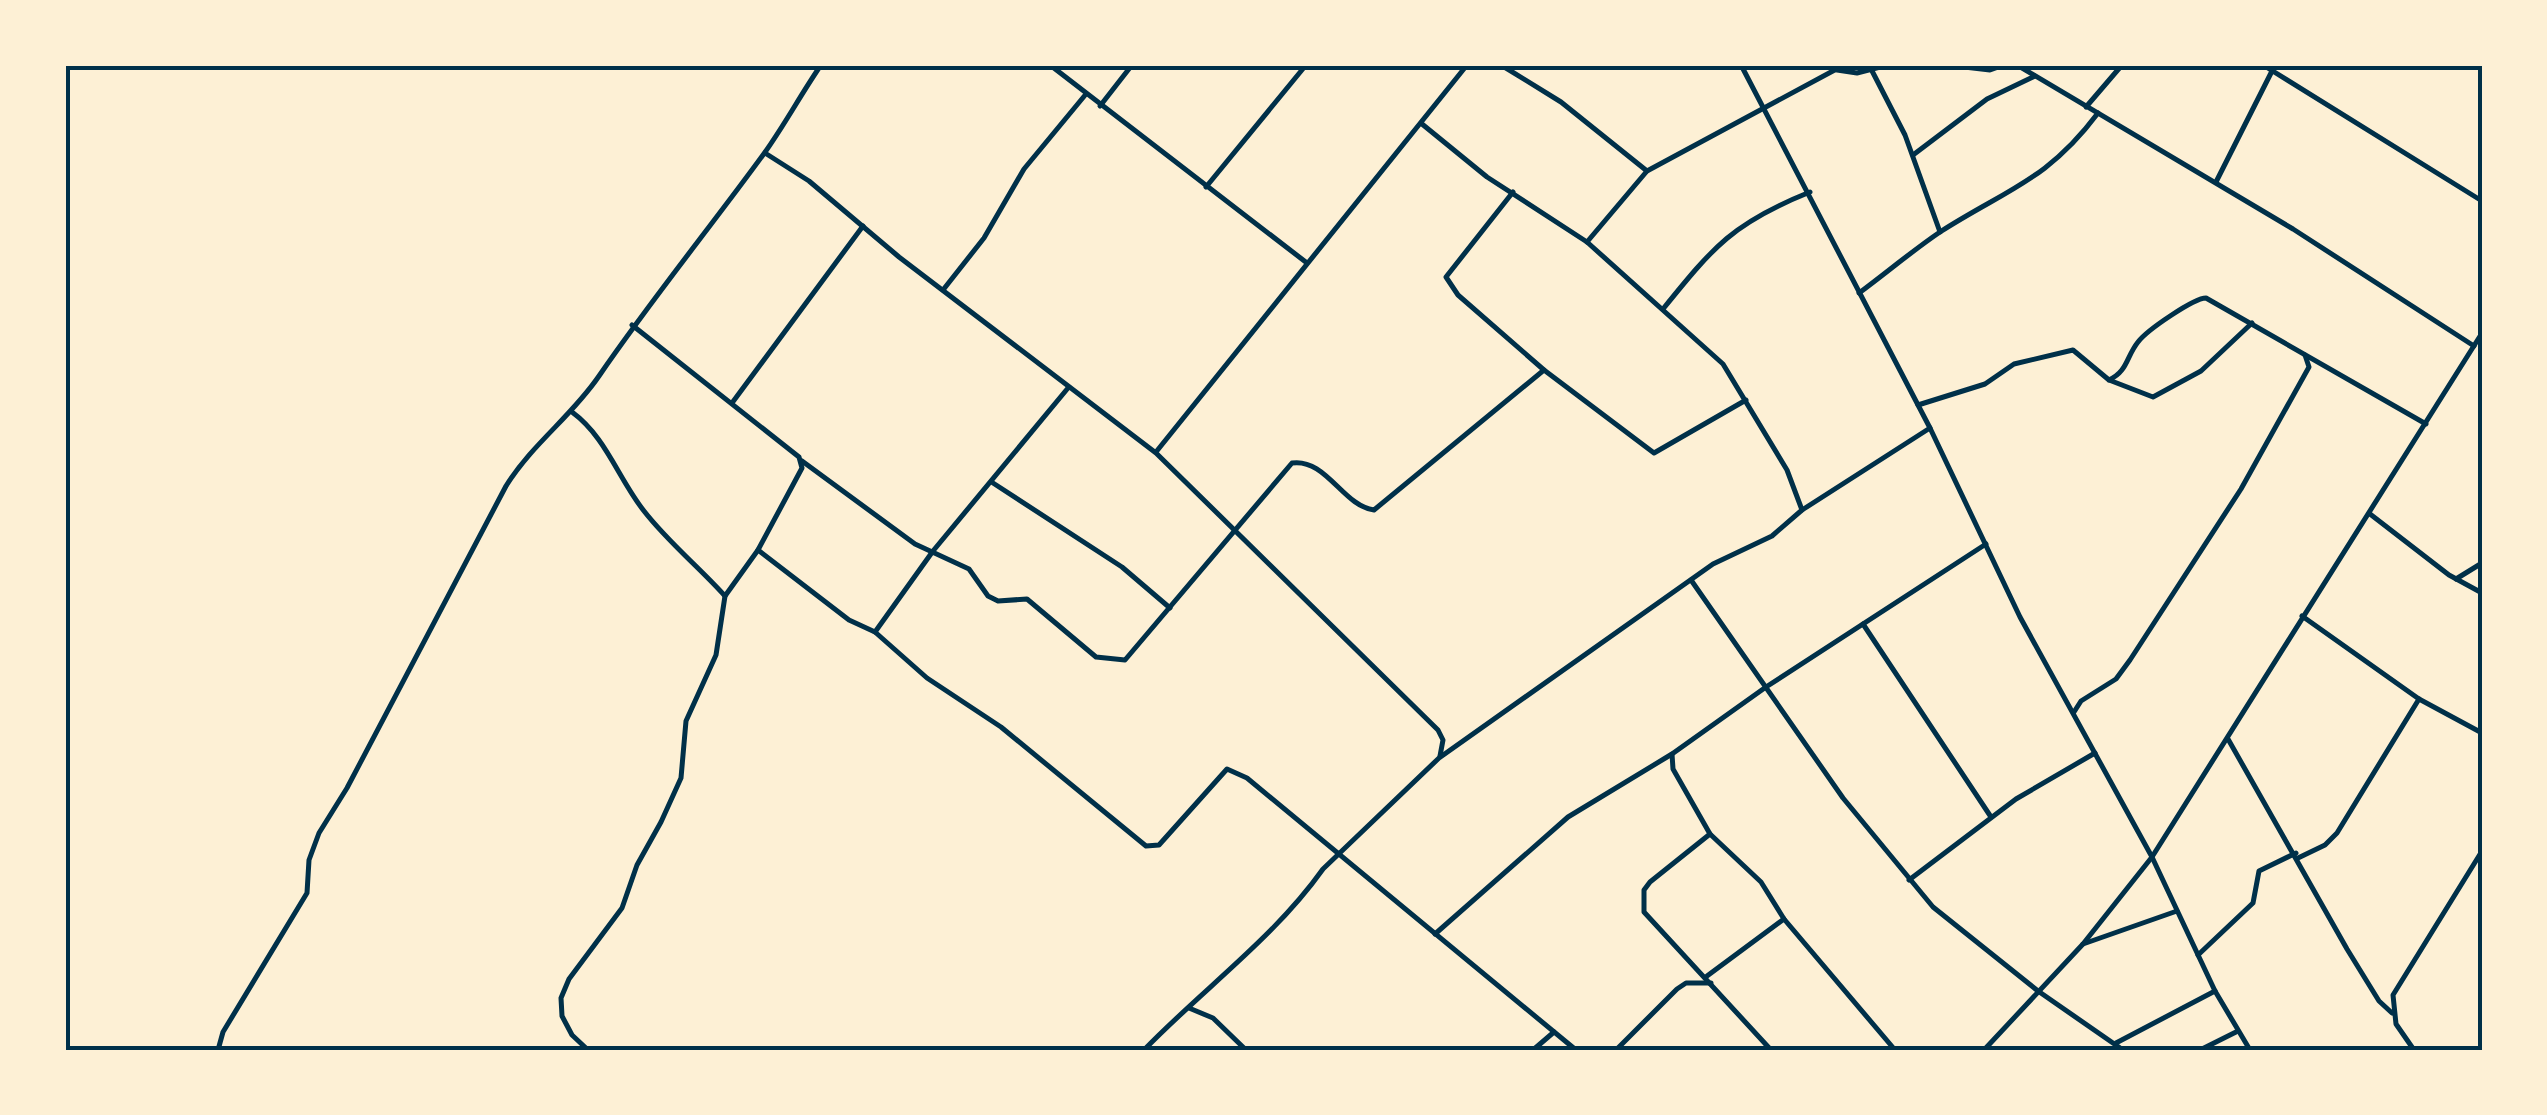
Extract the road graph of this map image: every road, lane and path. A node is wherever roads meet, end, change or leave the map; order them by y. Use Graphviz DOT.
graph roads {
  1 [pos="822,65"];
  2 [pos="1050,65"];
  3 [pos="1132,65"];
  4 [pos="1306,65"];
  5 [pos="1467,65"];
  6 [pos="1501,65"];
  7 [pos="1741,65"];
  8 [pos="1844,65"];
  9 [pos="1888,65"];
  10 [pos="1947,65"];
  11 [pos="2004,65"];
  12 [pos="2017,65"];
  13 [pos="2122,65"];
  14 [pos="2263,65"];
  15 [pos="1870,67"];
  16 [pos="1836,70"];
  17 [pos="2272,71"];
  18 [pos="2036,76"];
  19 [pos="1086,94"];
  20 [pos="1100,106"];
  21 [pos="2086,107"];
  22 [pos="1766,110"];
  23 [pos="2098,113"];
  24 [pos="1422,124"];
  25 [pos="765,153"];
  26 [pos="1913,155"];
  27 [pos="1648,171"];
  28 [pos="2216,182"];
  29 [pos="1206,188"];
  30 [pos="1513,192"];
  31 [pos="1810,192"];
  32 [pos="2482,201"];
  33 [pos="862,226"];
  34 [pos="1940,232"];
  35 [pos="1587,242"];
  36 [pos="1307,264"];
  37 [pos="943,290"];
  38 [pos="1859,293"];
  39 [pos="1663,309"];
  40 [pos="2252,324"];
  41 [pos="632,326"];
  42 [pos="2482,333"];
  43 [pos="2474,346"];
  44 [pos="2305,355"];
  45 [pos="1544,370"];
  46 [pos="2109,380"];
  47 [pos="1068,388"];
  48 [pos="1746,400"];
  49 [pos="732,403"];
  50 [pos="1918,405"];
  51 [pos="572,412"];
  52 [pos="2426,424"];
  53 [pos="1930,428"];
  54 [pos="1156,452"];
  55 [pos="802,462"];
  56 [pos="993,483"];
  57 [pos="1802,510"];
  58 [pos="2370,514"];
  59 [pos="1232,530"];
  60 [pos="1986,544"];
  61 [pos="758,550"];
  62 [pos="933,552"];
  63 [pos="2482,563"];
  64 [pos="2456,579"];
  65 [pos="1691,580"];
  66 [pos="2482,593"];
  67 [pos="725,596"];
  68 [pos="1170,608"];
  69 [pos="2302,616"];
  70 [pos="1863,624"];
  71 [pos="875,632"];
  72 [pos="1766,687"];
  73 [pos="2420,700"];
  74 [pos="2074,712"];
  75 [pos="2482,733"];
  76 [pos="2228,738"];
  77 [pos="2095,753"];
  78 [pos="1672,754"];
  79 [pos="1440,758"];
  80 [pos="1991,816"];
  81 [pos="1710,834"];
  82 [pos="2482,851"];
  83 [pos="2297,855"];
  84 [pos="1339,856"];
  85 [pos="2152,857"];
  86 [pos="1909,880"];
  87 [pos="2177,910"];
  88 [pos="1784,919"];
  89 [pos="1434,935"];
  90 [pos="2083,944"];
  91 [pos="2198,956"];
  92 [pos="1694,964"];
  93 [pos="1707,976"];
  94 [pos="1712,983"];
  95 [pos="1686,984"];
  96 [pos="2038,991"];
  97 [pos="2214,991"];
  98 [pos="1188,1008"];
  99 [pos="2392,1013"];
  100 [pos="1554,1032"];
  101 [pos="2236,1032"];
  102 [pos="2114,1043"];
  103 [pos="218,1050"];
  104 [pos="588,1050"];
  105 [pos="1144,1050"];
  106 [pos="1246,1050"];
  107 [pos="1533,1050"];
  108 [pos="1576,1050"];
  109 [pos="1616,1050"];
  110 [pos="1771,1050"];
  111 [pos="1895,1050"];
  112 [pos="1984,1050"];
  113 [pos="2123,1050"];
  114 [pos="2200,1050"];
  115 [pos="2250,1050"];
  116 [pos="2414,1050"];
  1 -- 25 [label="street"];
  2 -- 19 [label="street"];
  3 -- 20 [label="street"];
  4 -- 29 [label="street"];
  5 -- 24 [label="street"];
  6 -- 27 [label="street"];
  7 -- 22 [label="street"];
  8 -- 16 [label="street"];
  9 -- 15 [label="street"];
  10 -- 11 [label="street"];
  12 -- 18 [label="street"];
  13 -- 21 [label="street"];
  14 -- 17 [label="street"];
  15 -- 16 [label="street"];
  15 -- 26 [label="street"];
  16 -- 22 [label="street"];
  17 -- 28 [label="street"];
  17 -- 32 [label="street"];
  18 -- 21 [label="street"];
  18 -- 26 [label="street"];
  19 -- 20 [label="street"];
  19 -- 37 [label="street"];
  20 -- 29 [label="street"];
  21 -- 23 [label="street"];
  22 -- 27 [label="street"];
  22 -- 31 [label="street"];
  23 -- 28 [label="street"];
  23 -- 34 [label="street"];
  24 -- 30 [label="street"];
  24 -- 36 [label="street"];
  25 -- 33 [label="street"];
  25 -- 41 [label="street"];
  26 -- 34 [label="street"];
  27 -- 35 [label="street"];
  28 -- 43 [label="street"];
  29 -- 36 [label="street"];
  30 -- 35 [label="street"];
  30 -- 45 [label="street"];
  31 -- 38 [label="street"];
  31 -- 39 [label="street"];
  33 -- 37 [label="street"];
  33 -- 49 [label="street"];
  34 -- 38 [label="street"];
  35 -- 39 [label="street"];
  36 -- 54 [label="street"];
  37 -- 47 [label="street"];
  38 -- 50 [label="street"];
  39 -- 48 [label="street"];
  40 -- 44 [label="street"];
  40 -- 46 [label="street"];
  40 -- 46 [label="street"];
  41 -- 49 [label="street"];
  41 -- 51 [label="street"];
  42 -- 43 [label="street"];
  43 -- 52 [label="street"];
  44 -- 52 [label="street"];
  44 -- 74 [label="street"];
  45 -- 48 [label="street"];
  45 -- 59 [label="street"];
  46 -- 50 [label="street"];
  47 -- 54 [label="street"];
  47 -- 56 [label="street"];
  48 -- 57 [label="street"];
  49 -- 55 [label="street"];
  50 -- 53 [label="street"];
  51 -- 67 [label="street"];
  51 -- 103 [label="street"];
  52 -- 58 [label="street"];
  53 -- 57 [label="street"];
  53 -- 60 [label="street"];
  54 -- 59 [label="street"];
  55 -- 61 [label="street"];
  55 -- 62 [label="street"];
  56 -- 62 [label="street"];
  56 -- 68 [label="street"];
  57 -- 65 [label="street"];
  58 -- 64 [label="street"];
  58 -- 69 [label="street"];
  59 -- 68 [label="street"];
  59 -- 79 [label="street"];
  60 -- 70 [label="street"];
  60 -- 74 [label="street"];
  61 -- 67 [label="street"];
  61 -- 71 [label="street"];
  62 -- 68 [label="street"];
  62 -- 71 [label="street"];
  63 -- 64 [label="street"];
  64 -- 66 [label="street"];
  65 -- 72 [label="street"];
  65 -- 79 [label="street"];
  67 -- 104 [label="street"];
  69 -- 73 [label="street"];
  69 -- 76 [label="street"];
  70 -- 72 [label="street"];
  70 -- 80 [label="street"];
  71 -- 84 [label="street"];
  72 -- 78 [label="street"];
  72 -- 86 [label="street"];
  73 -- 75 [label="street"];
  73 -- 83 [label="street"];
  74 -- 77 [label="street"];
  76 -- 83 [label="street"];
  76 -- 85 [label="street"];
  77 -- 80 [label="street"];
  77 -- 85 [label="street"];
  78 -- 81 [label="street"];
  78 -- 89 [label="street"];
  79 -- 84 [label="street"];
  80 -- 86 [label="street"];
  81 -- 88 [label="street"];
  81 -- 92 [label="street"];
  82 -- 99 [label="street"];
  83 -- 91 [label="street"];
  83 -- 99 [label="street"];
  84 -- 89 [label="street"];
  84 -- 98 [label="street"];
  85 -- 87 [label="street"];
  85 -- 90 [label="street"];
  86 -- 96 [label="street"];
  87 -- 90 [label="street"];
  87 -- 91 [label="street"];
  88 -- 93 [label="street"];
  88 -- 111 [label="street"];
  89 -- 100 [label="street"];
  90 -- 96 [label="street"];
  91 -- 97 [label="street"];
  92 -- 93 [label="street"];
  92 -- 95 [label="street"];
  93 -- 94 [label="street"];
  94 -- 95 [label="street"];
  94 -- 110 [label="street"];
  95 -- 109 [label="street"];
  96 -- 102 [label="street"];
  96 -- 112 [label="street"];
  97 -- 101 [label="street"];
  97 -- 102 [label="street"];
  98 -- 105 [label="street"];
  98 -- 106 [label="street"];
  99 -- 116 [label="street"];
  100 -- 107 [label="street"];
  100 -- 108 [label="street"];
  101 -- 114 [label="street"];
  101 -- 115 [label="street"];
  102 -- 113 [label="street"];
}
